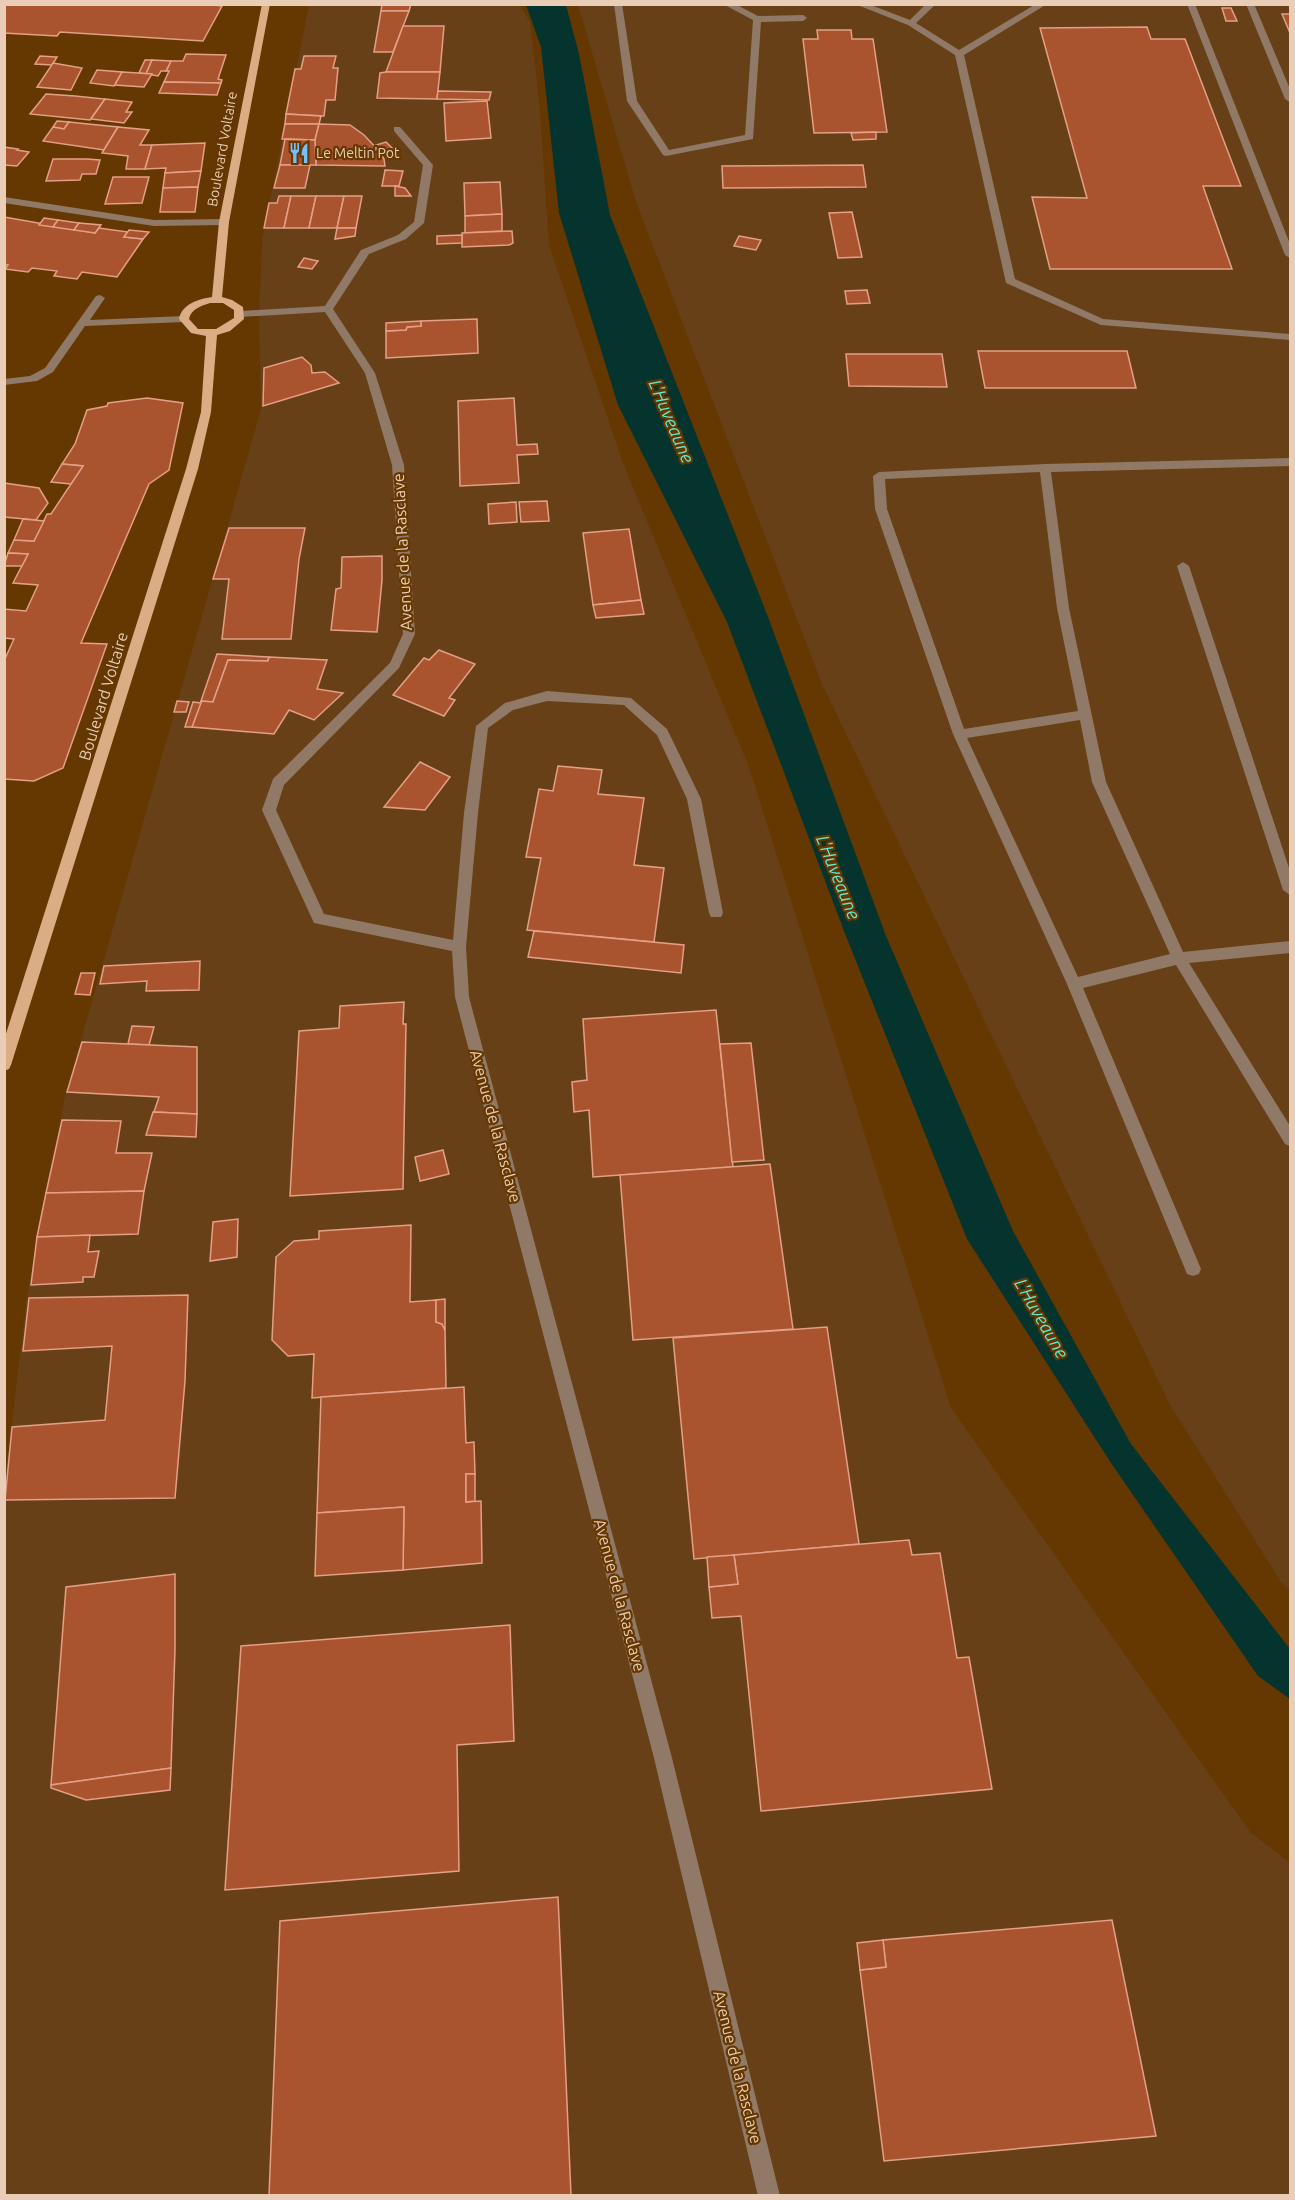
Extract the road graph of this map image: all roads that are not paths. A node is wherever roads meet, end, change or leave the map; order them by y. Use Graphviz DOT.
graph roads {
  1 [pos="266,4"];
  2 [pos="618,4"];
  3 [pos="727,4"];
  4 [pos="859,4"];
  5 [pos="932,4"];
  6 [pos="1043,4"];
  7 [pos="1191,4"];
  8 [pos="1250,4"];
  9 [pos="803,18"];
  10 [pos="758,19"];
  11 [pos="911,23"];
  12 [pos="959,54"];
  13 [pos="1290,99"];
  14 [pos="398,129"];
  15 [pos="4,200"];
  16 [pos="224,222"];
  17 [pos="1290,255"];
  18 [pos="100,298"];
  19 [pos="217,300"];
  20 [pos="328,309"];
  21 [pos="240,314"];
  22 [pos="184,319"];
  23 [pos="82,323"];
  24 [pos="212,333"];
  25 [pos="1290,337"];
  26 [pos="4,382"];
  27 [pos="1290,462"];
  28 [pos="1045,468"];
  29 [pos="1183,566"];
  30 [pos="1085,715"];
  31 [pos="959,734"];
  32 [pos="1290,890"];
  33 [pos="716,913"];
  34 [pos="459,947"];
  35 [pos="1290,947"];
  36 [pos="1179,958"];
  37 [pos="1074,984"];
  38 [pos="4,1065"];
  39 [pos="1290,1139"];
  40 [pos="1193,1269"];
  41 [pos="769,2196"];
  1 -- 16 [label="main road, Boulevard Voltaire"];
  2 -- 10 [label="street"];
  3 -- 10 [label="street"];
  4 -- 11 [label="street"];
  5 -- 11 [label="street"];
  6 -- 12 [label="street"];
  7 -- 17 [label="street"];
  8 -- 13 [label="street"];
  9 -- 10 [label="street"];
  11 -- 12 [label="street"];
  12 -- 25 [label="street"];
  14 -- 20 [label="street"];
  15 -- 16 [label="street"];
  16 -- 19 [label="main road, Boulevard Voltaire"];
  18 -- 23 [label="street"];
  19 -- 21 [label="main road"];
  19 -- 22 [label="main road"];
  20 -- 21 [label="street"];
  20 -- 34 [label="street, Avenue de la Rasclave"];
  21 -- 24 [label="main road"];
  22 -- 23 [label="street"];
  22 -- 24 [label="main road"];
  23 -- 26 [label="street"];
  24 -- 38 [label="main road, Boulevard Voltaire"];
  27 -- 28 [label="street"];
  28 -- 30 [label="street"];
  28 -- 31 [label="street"];
  29 -- 32 [label="street"];
  30 -- 31 [label="street"];
  30 -- 36 [label="street"];
  31 -- 37 [label="street"];
  33 -- 34 [label="street"];
  34 -- 41 [label="street, Avenue de la Rasclave"];
  35 -- 36 [label="street"];
  36 -- 37 [label="street"];
  36 -- 39 [label="street"];
  37 -- 40 [label="street"];
}
